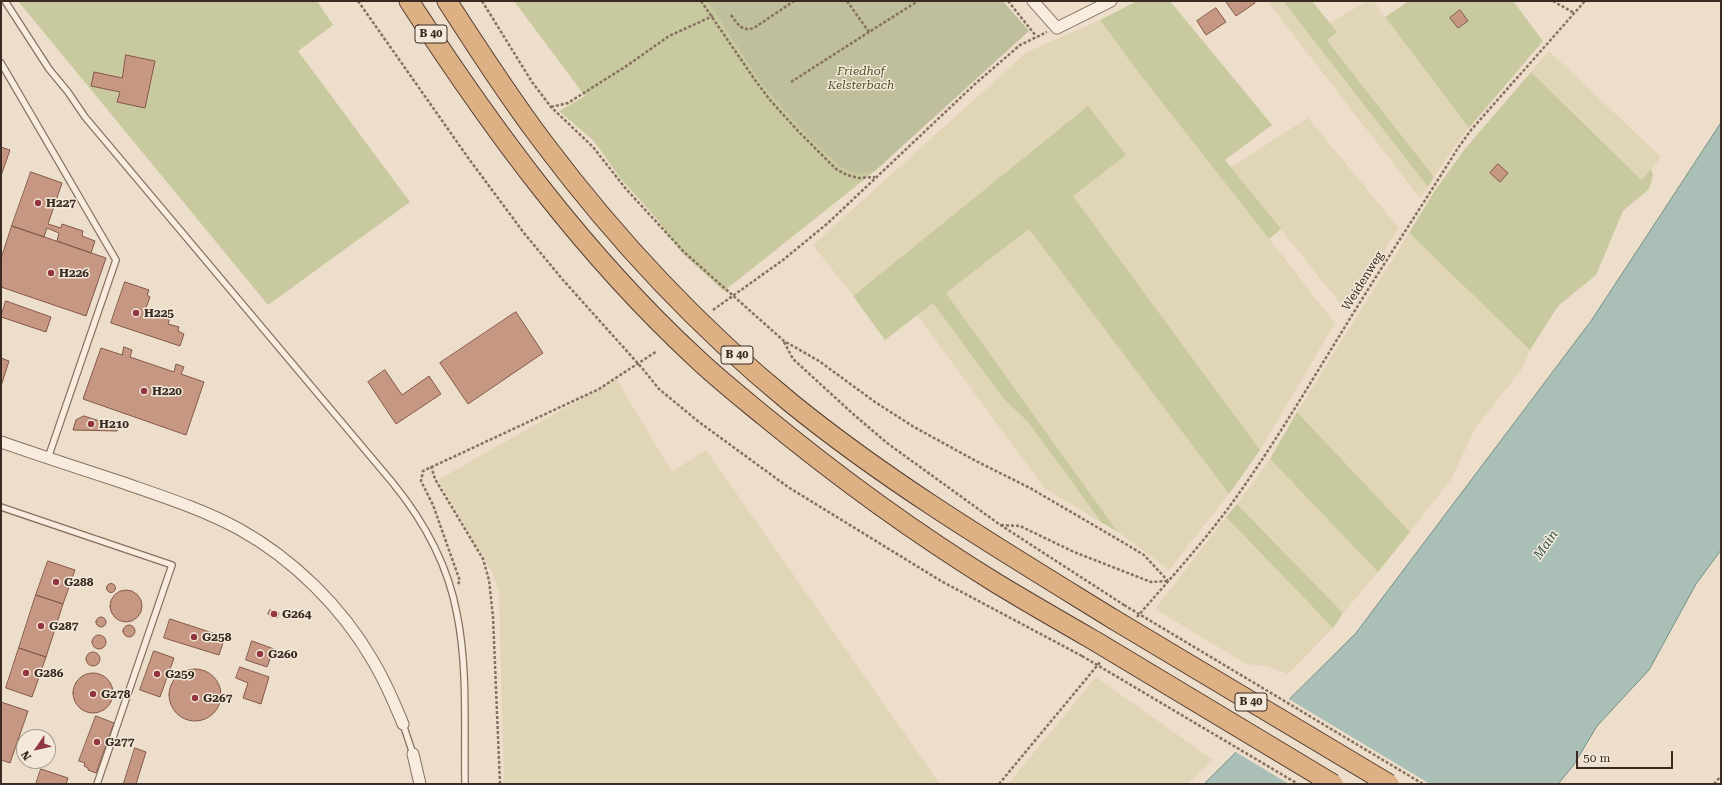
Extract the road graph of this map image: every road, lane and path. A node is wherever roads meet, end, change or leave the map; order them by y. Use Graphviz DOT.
graph roads {
  1 [pos="5,1"];
  2 [pos="358,1"];
  3 [pos="409,1"];
  4 [pos="446,1"];
  5 [pos="482,1"];
  6 [pos="702,1"];
  7 [pos="794,1"];
  8 [pos="847,1"];
  9 [pos="918,1"];
  10 [pos="1008,1"];
  11 [pos="1033,1"];
  12 [pos="1111,1"];
  13 [pos="1553,1"];
  14 [pos="1582,2"];
  15 [pos="1574,13"];
  16 [pos="731,15"];
  17 [pos="712,16"];
  18 [pos="1056,28"];
  19 [pos="869,32"];
  20 [pos="1036,36"];
  21 [pos="1,63"];
  22 [pos="791,82"];
  23 [pos="551,107"];
  24 [pos="875,177"];
  25 [pos="734,296"];
  26 [pos="713,310"];
  27 [pos="784,341"];
  28 [pos="657,351"];
  29 [pos="637,363"];
  30 [pos="1,442"];
  31 [pos="48,458"];
  32 [pos="431,466"];
  33 [pos="1,508"];
  34 [pos="999,524"];
  35 [pos="1168,581"];
  36 [pos="452,593"];
  37 [pos="1119,612"];
  38 [pos="1134,621"];
  39 [pos="1100,648"];
  40 [pos="403,724"];
  41 [pos="413,754"];
  42 [pos="1721,776"];
  43 [pos="97,784"];
  44 [pos="420,784"];
  45 [pos="465,784"];
  46 [pos="500,784"];
  47 [pos="999,784"];
  48 [pos="1298,784"];
  49 [pos="1333,784"];
  50 [pos="1389,784"];
  51 [pos="1423,784"];
  52 [pos="1714,784"];
  1 -- 36 [label="lane"];
  2 -- 29 [label="path"];
  3 -- 39 [label="highway, B 40"];
  4 -- 37 [label="highway, B 40"];
  5 -- 23 [label="path"];
  6 -- 17 [label="path"];
  7 -- 16 [label="path"];
  8 -- 19 [label="path"];
  9 -- 19 [label="path"];
  10 -- 20 [label="path"];
  11 -- 18 [label="street"];
  12 -- 18 [label="street"];
  13 -- 15 [label="path"];
  14 -- 15 [label="path, Weidenweg"];
  15 -- 35 [label="path, Weidenweg"];
  17 -- 23 [label="path"];
  17 -- 24 [label="path"];
  18 -- 20 [label="path"];
  19 -- 22 [label="path"];
  20 -- 24 [label="path"];
  21 -- 31 [label="lane"];
  23 -- 25 [label="path"];
  24 -- 25 [label="path"];
  25 -- 26 [label="path"];
  25 -- 27 [label="path"];
  27 -- 34 [label="path"];
  27 -- 35 [label="path"];
  28 -- 29 [label="path"];
  29 -- 32 [label="path"];
  29 -- 48 [label="path, bridge"];
  30 -- 31 [label="street"];
  31 -- 40 [label="street"];
  32 -- 36 [label="path"];
  32 -- 46 [label="path"];
  33 -- 43 [label="lane"];
  34 -- 35 [label="path"];
  34 -- 37 [label="path"];
  35 -- 38 [label="path, Weidenweg"];
  36 -- 45 [label="lane"];
  37 -- 50 [label="highway, B 40, bridge"];
  37 -- 51 [label="path, bridge"];
  39 -- 47 [label="path"];
  39 -- 49 [label="highway, B 40, bridge"];
  40 -- 41 [label="lane"];
  41 -- 44 [label="street"];
  42 -- 52 [label="path"];
}
